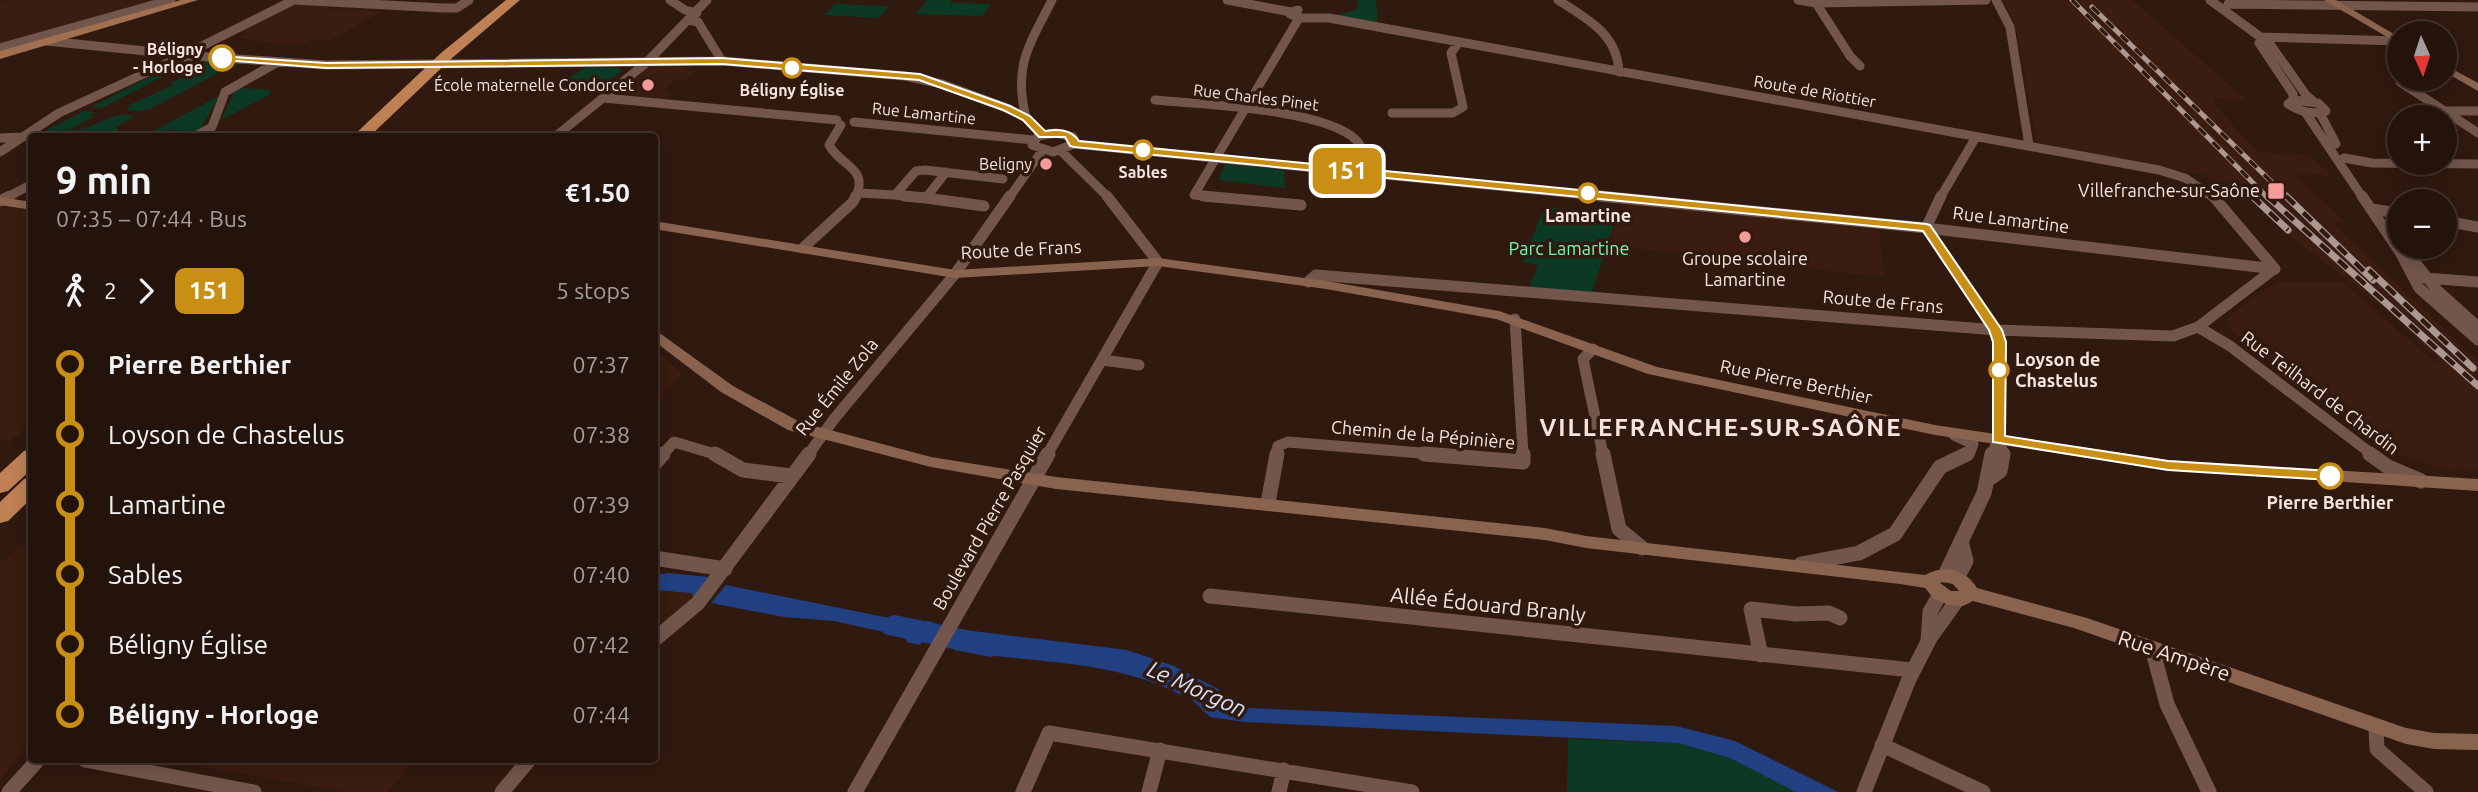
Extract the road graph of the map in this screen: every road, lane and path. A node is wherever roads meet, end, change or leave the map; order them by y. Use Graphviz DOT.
graph roads {
  1 [pos="171,0"];
  2 [pos="182,0"];
  3 [pos="193,0"];
  4 [pos="294,0"];
  5 [pos="469,0"];
  6 [pos="514,0"];
  7 [pos="670,0"];
  8 [pos="707,0"];
  9 [pos="1052,0"];
  10 [pos="1227,0"];
  11 [pos="1299,0"];
  12 [pos="1558,0"];
  13 [pos="1798,0"];
  14 [pos="1986,0"];
  15 [pos="1996,0"];
  16 [pos="2210,0"];
  17 [pos="530,1"];
  18 [pos="373,2"];
  19 [pos="2225,2"];
  20 [pos="1816,3"];
  21 [pos="2333,3"];
  22 [pos="2478,7"];
  23 [pos="698,11"];
  24 [pos="1297,13"];
  25 [pos="690,20"];
  26 [pos="2387,34"];
  27 [pos="2261,38"];
  28 [pos="44,39"];
  29 [pos="71,40"];
  30 [pos="2387,40"];
  31 [pos="1460,42"];
  32 [pos="0,52"];
  33 [pos="193,53"];
  34 [pos="176,57"];
  35 [pos="722,61"];
  36 [pos="277,63"];
  37 [pos="646,63"];
  38 [pos="414,64"];
  39 [pos="1860,66"];
  40 [pos="1619,72"];
  41 [pos="2457,75"];
  42 [pos="2478,88"];
  43 [pos="2414,91"];
  44 [pos="604,98"];
  45 [pos="1022,98"];
  46 [pos="1155,100"];
  47 [pos="2293,100"];
  48 [pos="2314,102"];
  49 [pos="2435,105"];
  50 [pos="1002,106"];
  51 [pos="1246,110"];
  52 [pos="2457,111"];
  53 [pos="2478,111"];
  54 [pos="2305,112"];
  55 [pos="1392,113"];
  56 [pos="2320,113"];
  57 [pos="1026,118"];
  58 [pos="2457,119"];
  59 [pos="839,122"];
  60 [pos="29,133"];
  61 [pos="201,133"];
  62 [pos="364,133"];
  63 [pos="385,133"];
  64 [pos="560,133"];
  65 [pos="2478,133"];
  66 [pos="28,134"];
  67 [pos="23,137"];
  68 [pos="1038,137"];
  69 [pos="1976,137"];
  70 [pos="0,138"];
  71 [pos="1074,144"];
  72 [pos="1091,145"];
  73 [pos="2029,145"];
  74 [pos="1042,151"];
  75 [pos="0,152"];
  76 [pos="1065,155"];
  77 [pos="1216,158"];
  78 [pos="2344,158"];
  79 [pos="2478,164"];
  80 [pos="946,172"];
  81 [pos="1362,172"];
  82 [pos="1003,179"];
  83 [pos="28,186"];
  84 [pos="859,192"];
  85 [pos="895,195"];
  86 [pos="926,198"];
  87 [pos="28,200"];
  88 [pos="0,201"];
  89 [pos="28,205"];
  90 [pos="1301,205"];
  91 [pos="984,206"];
  92 [pos="2374,209"];
  93 [pos="2387,212"];
  94 [pos="658,226"];
  95 [pos="2387,226"];
  96 [pos="2473,226"];
  97 [pos="1926,228"];
  98 [pos="2478,236"];
  99 [pos="803,248"];
  100 [pos="2412,259"];
  101 [pos="1158,262"];
  102 [pos="2275,269"];
  103 [pos="956,274"];
  104 [pos="2414,277"];
  105 [pos="2428,279"];
  106 [pos="1333,282"];
  107 [pos="2478,282"];
  108 [pos="1515,319"];
  109 [pos="2198,327"];
  110 [pos="2478,327"];
  111 [pos="1996,330"];
  112 [pos="658,336"];
  113 [pos="2478,340"];
  114 [pos="1593,349"];
  115 [pos="1102,360"];
  116 [pos="1139,365"];
  117 [pos="1935,430"];
  118 [pos="823,434"];
  119 [pos="1998,439"];
  120 [pos="28,459"];
  121 [pos="658,460"];
  122 [pos="791,476"];
  123 [pos="1033,480"];
  124 [pos="2424,482"];
  125 [pos="2478,485"];
  126 [pos="0,486"];
  127 [pos="28,488"];
  128 [pos="1268,503"];
  129 [pos="1,514"];
  130 [pos="1642,548"];
  131 [pos="658,559"];
  132 [pos="1791,565"];
  133 [pos="724,571"];
  134 [pos="1950,587"];
  135 [pos="1210,596"];
  136 [pos="1840,618"];
  137 [pos="658,637"];
  138 [pos="1928,641"];
  139 [pos="2152,648"];
  140 [pos="1761,655"];
  141 [pos="1912,670"];
  142 [pos="2376,727"];
  143 [pos="2478,742"];
  144 [pos="1882,745"];
  145 [pos="1160,750"];
  146 [pos="35,763"];
  147 [pos="101,763"];
  148 [pos="526,763"];
  149 [pos="1284,770"];
  150 [pos="1416,791"];
  151 [pos="1867,791"];
  152 [pos="9,792"];
  153 [pos="254,792"];
  154 [pos="502,792"];
  155 [pos="855,792"];
  156 [pos="1023,792"];
  157 [pos="1149,792"];
  158 [pos="1279,792"];
  159 [pos="1983,792"];
  160 [pos="2209,792"];
  161 [pos="2426,792"];
  1 -- 28 [label="street"];
  2 -- 28 [label="main road"];
  3 -- 29 [label="main road"];
  4 -- 18 [label="street"];
  4 -- 33 [label="street"];
  5 -- 18 [label="street"];
  6 -- 62 [label="highway"];
  7 -- 23 [label="street"];
  8 -- 23 [label="street"];
  9 -- 45 [label="street"];
  10 -- 24 [label="street"];
  11 -- 24 [label="street"];
  12 -- 40 [label="street"];
  13 -- 20 [label="street"];
  14 -- 20 [label="street"];
  15 -- 73 [label="street"];
  16 -- 27 [label="street"];
  17 -- 63 [label="highway"];
  19 -- 21 [label="street"];
  19 -- 27 [label="street"];
  20 -- 39 [label="street"];
  21 -- 22 [label="street"];
  21 -- 26 [label="street"];
  23 -- 25 [label="street"];
  24 -- 31 [label="street, Route de Riottier"];
  24 -- 51 [label="street"];
  25 -- 35 [label="street"];
  25 -- 37 [label="street"];
  27 -- 30 [label="street"];
  27 -- 47 [label="street"];
  27 -- 48 [label="street"];
  28 -- 29 [label="main road"];
  28 -- 32 [label="main road"];
  29 -- 34 [label="street"];
  31 -- 40 [label="street, Route de Riottier"];
  31 -- 55 [label="street"];
  33 -- 34 [label="street"];
  33 -- 36 [label="street"];
  34 -- 60 [label="street"];
  35 -- 37 [label="street"];
  35 -- 50 [label="street"];
  36 -- 38 [label="street"];
  36 -- 61 [label="street"];
  37 -- 38 [label="street"];
  37 -- 44 [label="street"];
  40 -- 69 [label="street, Route de Riottier"];
  41 -- 42 [label="street"];
  43 -- 49 [label="street"];
  44 -- 59 [label="street"];
  44 -- 64 [label="street"];
  45 -- 50 [label="street"];
  45 -- 57 [label="street"];
  46 -- 51 [label="street, Rue Charles Pinet"];
  47 -- 48 [label="street"];
  47 -- 54 [label="street"];
  48 -- 56 [label="street"];
  50 -- 57 [label="street"];
  51 -- 77 [label="street"];
  51 -- 81 [label="street, Rue Charles Pinet"];
  52 -- 53 [label="street"];
  54 -- 56 [label="street"];
  54 -- 92 [label="street"];
  56 -- 78 [label="street"];
  57 -- 68 [label="street"];
  58 -- 65 [label="street"];
  59 -- 68 [label="street, Rue Lamartine"];
  59 -- 84 [label="street"];
  66 -- 67 [label="street"];
  67 -- 70 [label="street"];
  67 -- 75 [label="street"];
  68 -- 71 [label="street, Rue Lamartine"];
  68 -- 74 [label="street"];
  69 -- 73 [label="street, Route de Riottier"];
  69 -- 97 [label="street"];
  71 -- 72 [label="street, Rue Lamartine"];
  71 -- 76 [label="street"];
  72 -- 76 [label="street"];
  72 -- 77 [label="street, Rue Lamartine"];
  73 -- 102 [label="street, Route de Riottier"];
  74 -- 76 [label="street"];
  74 -- 103 [label="street, Rue Émile Zola"];
  76 -- 101 [label="street"];
  77 -- 81 [label="street, Rue Lamartine"];
  77 -- 90 [label="street"];
  78 -- 79 [label="street"];
  78 -- 92 [label="street"];
  80 -- 82 [label="street"];
  80 -- 85 [label="street"];
  80 -- 86 [label="street"];
  81 -- 97 [label="street, Rue Lamartine"];
  83 -- 88 [label="street"];
  84 -- 85 [label="street"];
  84 -- 99 [label="street"];
  85 -- 86 [label="street"];
  86 -- 91 [label="street"];
  87 -- 89 [label="street"];
  92 -- 93 [label="street"];
  92 -- 95 [label="street"];
  92 -- 104 [label="street"];
  94 -- 99 [label="street, Route de Frans"];
  96 -- 98 [label="street"];
  97 -- 102 [label="street, Rue Lamartine"];
  97 -- 111 [label="street"];
  99 -- 103 [label="street, Route de Frans"];
  100 -- 105 [label="street"];
  101 -- 103 [label="street, Route de Frans"];
  101 -- 106 [label="street, Route de Frans"];
  101 -- 115 [label="street, Boulevard Pierre Pasquier"];
  102 -- 109 [label="street, Route de Frans"];
  103 -- 118 [label="street, Rue Émile Zola"];
  104 -- 105 [label="street"];
  104 -- 113 [label="street"];
  105 -- 107 [label="street"];
  105 -- 110 [label="street"];
  106 -- 108 [label="street, Rue Pierre Berthier"];
  106 -- 111 [label="street, Route de Frans"];
  108 -- 114 [label="street, Rue Pierre Berthier"];
  108 -- 128 [label="street, Chemin de la Pépinière"];
  109 -- 111 [label="street, Route de Frans"];
  109 -- 124 [label="street, Rue Teilhard de Chardin"];
  111 -- 119 [label="street"];
  112 -- 118 [label="street, Rue Ampère"];
  114 -- 117 [label="street, Rue Pierre Berthier"];
  114 -- 130 [label="street"];
  115 -- 116 [label="street"];
  115 -- 123 [label="street, Boulevard Pierre Pasquier"];
  117 -- 119 [label="street, Rue Pierre Berthier"];
  117 -- 132 [label="street"];
  118 -- 122 [label="street, Rue Émile Zola"];
  118 -- 123 [label="street, Rue Ampère"];
  119 -- 124 [label="street, Rue Pierre Berthier"];
  119 -- 134 [label="street"];
  120 -- 126 [label="highway"];
  121 -- 122 [label="street"];
  122 -- 133 [label="street, Rue Émile Zola"];
  123 -- 128 [label="street, Rue Ampère"];
  123 -- 155 [label="street, Boulevard Pierre Pasquier"];
  124 -- 125 [label="street, Rue Pierre Berthier"];
  127 -- 129 [label="highway"];
  128 -- 130 [label="street, Rue Ampère"];
  130 -- 132 [label="street, Rue Ampère"];
  131 -- 133 [label="street"];
  132 -- 134 [label="street, Rue Ampère"];
  133 -- 137 [label="street, Rue Émile Zola"];
  134 -- 138 [label="street"];
  134 -- 139 [label="street, Rue Ampère"];
  135 -- 140 [label="street, Allée Édouard Branly"];
  136 -- 140 [label="street"];
  138 -- 141 [label="street"];
  139 -- 142 [label="street, Rue Ampère"];
  139 -- 160 [label="street"];
  140 -- 141 [label="street, Allée Édouard Branly"];
  141 -- 144 [label="street"];
  142 -- 143 [label="street, Rue Ampère"];
  142 -- 161 [label="street"];
  144 -- 151 [label="street"];
  144 -- 159 [label="street"];
  145 -- 149 [label="street"];
  145 -- 156 [label="street"];
  145 -- 157 [label="street"];
  146 -- 152 [label="street"];
  147 -- 153 [label="street"];
  148 -- 154 [label="street"];
  149 -- 150 [label="street"];
  149 -- 158 [label="street"];
}
